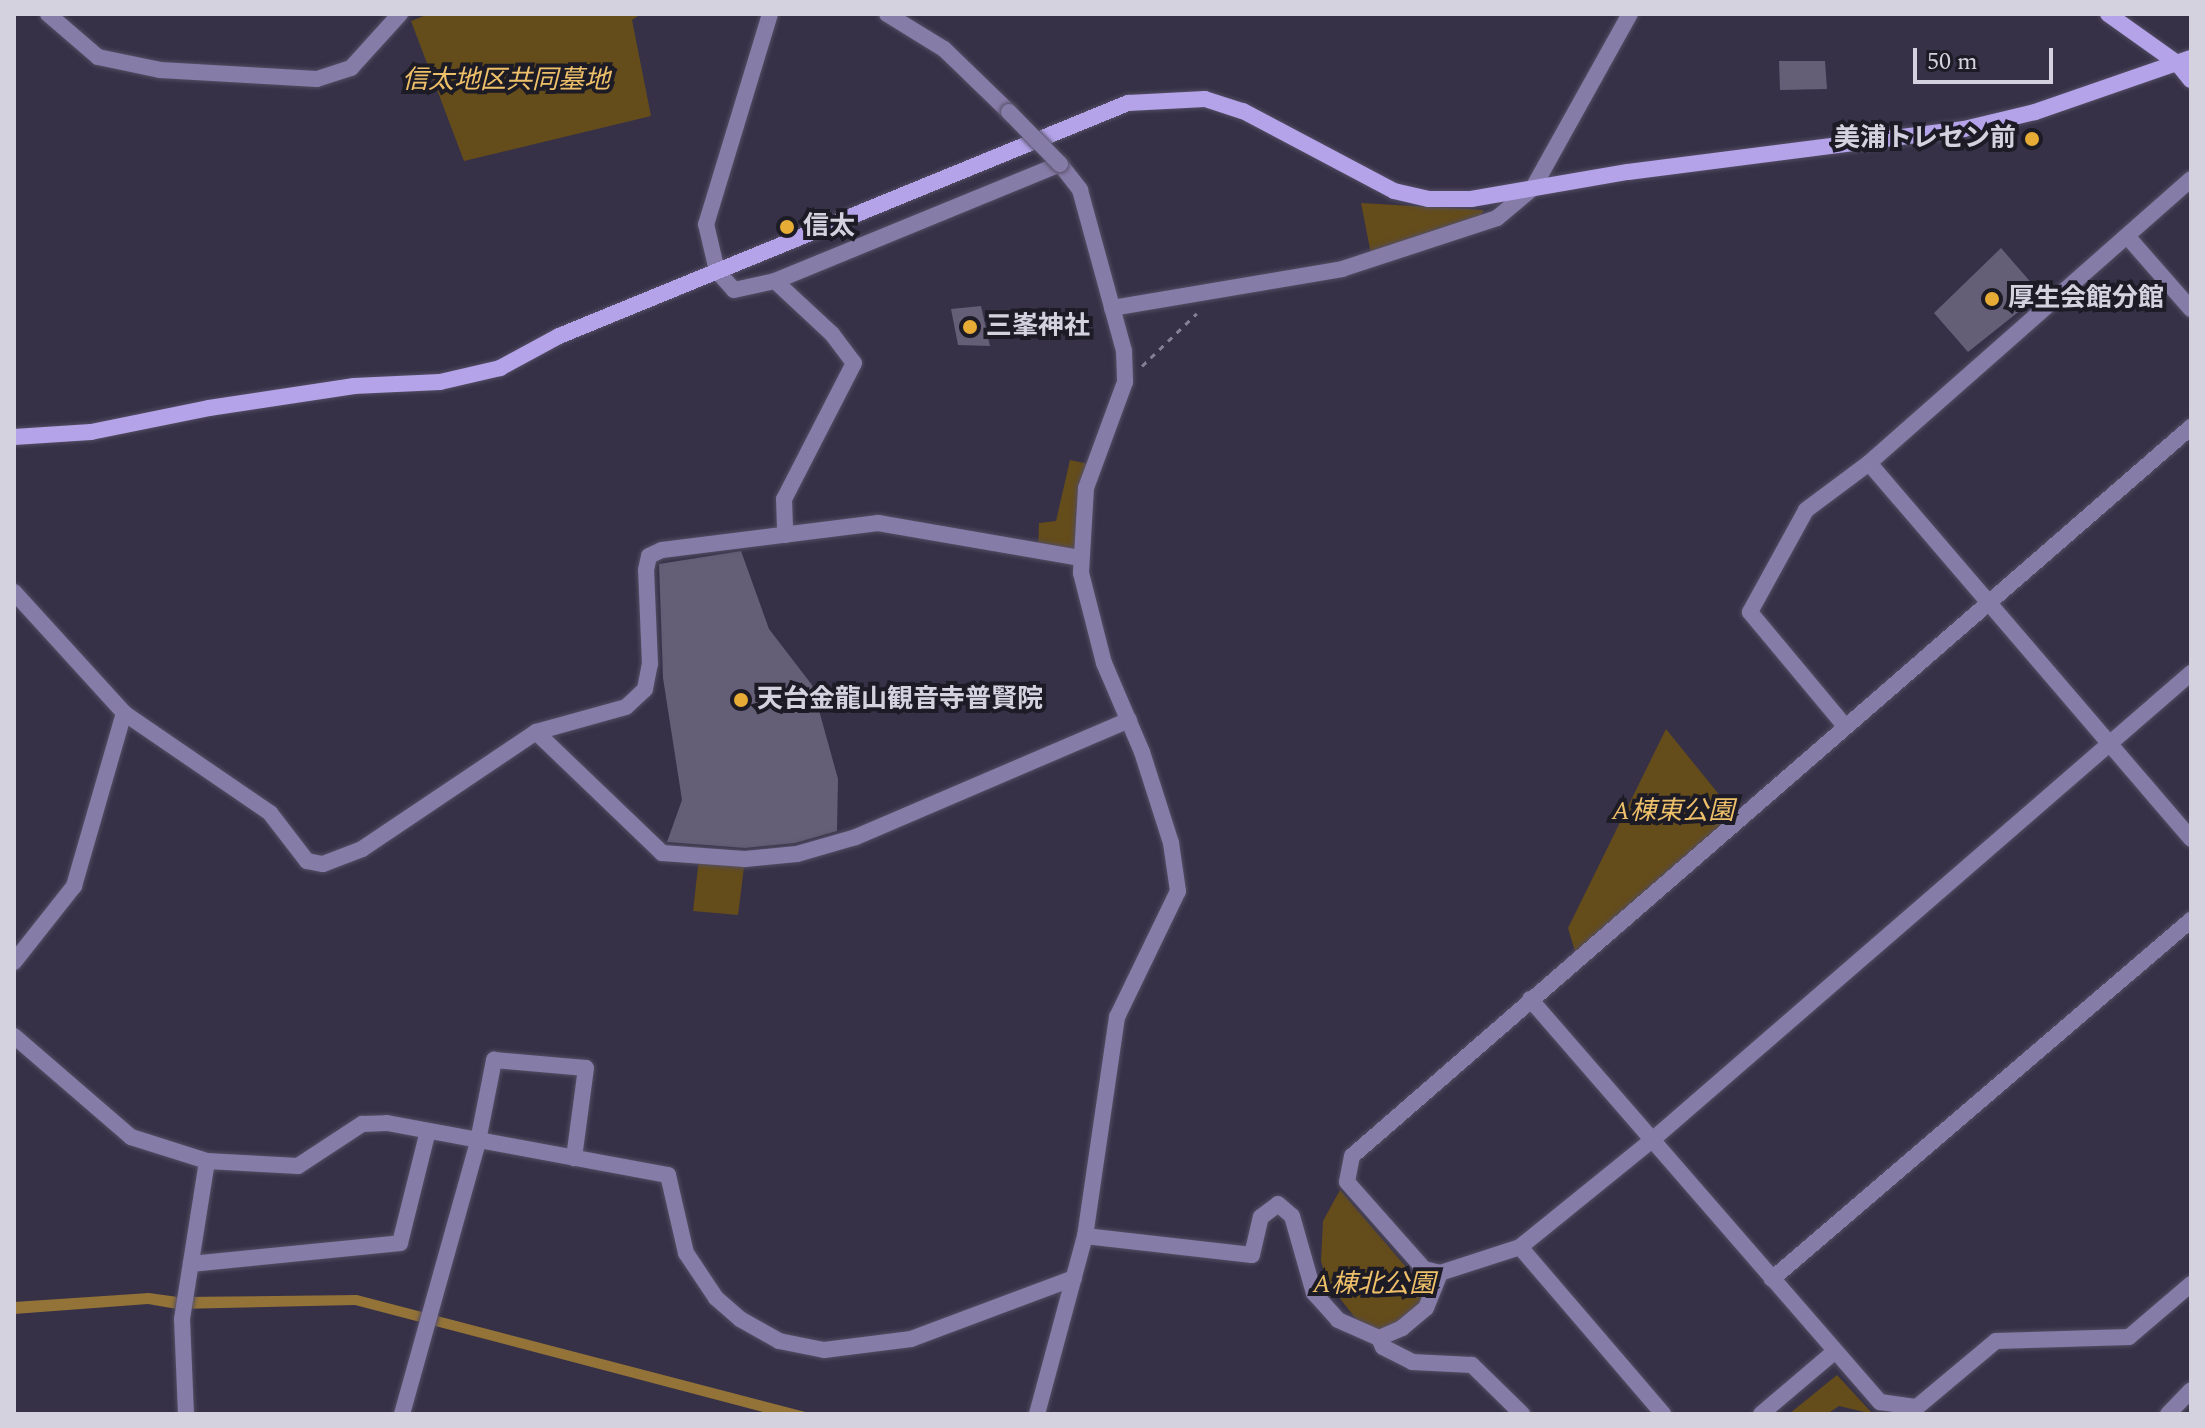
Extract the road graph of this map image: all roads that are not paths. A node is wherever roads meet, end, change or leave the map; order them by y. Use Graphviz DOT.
graph roads {
  1 [pos="48,14"];
  2 [pos="400,14"];
  3 [pos="770,14"];
  4 [pos="1630,14"];
  5 [pos="2108,14"];
  6 [pos="894,15"];
  7 [pos="2184,61"];
  8 [pos="2191,80"];
  9 [pos="1060,164"];
  10 [pos="2191,179"];
  11 [pos="1533,188"];
  12 [pos="2127,236"];
  13 [pos="717,271"];
  14 [pos="775,281"];
  15 [pos="1112,308"];
  16 [pos="2191,309"];
  17 [pos="2191,427"];
  18 [pos="14,437"];
  19 [pos="1869,463"];
  20 [pos="785,535"];
  21 [pos="1081,558"];
  22 [pos="14,592"];
  23 [pos="1987,603"];
  24 [pos="2191,673"];
  25 [pos="124,713"];
  26 [pos="1129,720"];
  27 [pos="1844,725"];
  28 [pos="536,732"];
  29 [pos="2109,743"];
  30 [pos="2191,839"];
  31 [pos="2191,920"];
  32 [pos="14,962"];
  33 [pos="1530,999"];
  34 [pos="14,1036"];
  35 [pos="428,1131"];
  36 [pos="478,1141"];
  37 [pos="1651,1141"];
  38 [pos="574,1158"];
  39 [pos="207,1161"];
  40 [pos="1085,1236"];
  41 [pos="1520,1247"];
  42 [pos="191,1264"];
  43 [pos="1440,1273"];
  44 [pos="1074,1278"];
  45 [pos="1772,1279"];
  46 [pos="2191,1284"];
  47 [pos="1379,1338"];
  48 [pos="1834,1352"];
  49 [pos="2191,1390"];
  50 [pos="186,1414"];
  51 [pos="402,1414"];
  52 [pos="1037,1414"];
  53 [pos="1522,1414"];
  54 [pos="1663,1414"];
  55 [pos="1761,1414"];
  56 [pos="2168,1414"];
  1 -- 2 [label="street"];
  3 -- 13 [label="street"];
  4 -- 11 [label="street"];
  5 -- 7 [label="street"];
  6 -- 9 [label="street, bridge"];
  7 -- 8 [label="street"];
  7 -- 11 [label="street"];
  9 -- 14 [label="street"];
  9 -- 15 [label="street"];
  10 -- 12 [label="street"];
  11 -- 13 [label="street"];
  11 -- 15 [label="street"];
  12 -- 16 [label="street"];
  12 -- 19 [label="street"];
  13 -- 14 [label="street"];
  13 -- 18 [label="street"];
  14 -- 20 [label="street"];
  15 -- 21 [label="street"];
  17 -- 23 [label="street"];
  19 -- 23 [label="street"];
  19 -- 27 [label="street"];
  20 -- 21 [label="street"];
  20 -- 28 [label="street"];
  21 -- 26 [label="street"];
  22 -- 25 [label="street"];
  23 -- 27 [label="street"];
  23 -- 29 [label="street"];
  24 -- 29 [label="street"];
  25 -- 28 [label="street"];
  25 -- 32 [label="street"];
  26 -- 28 [label="street"];
  26 -- 40 [label="street"];
  27 -- 33 [label="street"];
  29 -- 30 [label="street"];
  29 -- 37 [label="street"];
  31 -- 45 [label="street"];
  33 -- 37 [label="street"];
  33 -- 43 [label="street"];
  34 -- 39 [label="street"];
  35 -- 36 [label="street"];
  35 -- 39 [label="street"];
  35 -- 42 [label="street"];
  36 -- 38 [label="street"];
  36 -- 38 [label="street"];
  36 -- 51 [label="street"];
  37 -- 41 [label="street"];
  37 -- 45 [label="street"];
  38 -- 44 [label="street"];
  39 -- 42 [label="street"];
  40 -- 44 [label="street"];
  40 -- 47 [label="street"];
  41 -- 43 [label="street"];
  41 -- 54 [label="street"];
  42 -- 50 [label="street"];
  43 -- 47 [label="street"];
  44 -- 52 [label="street"];
  45 -- 48 [label="street"];
  46 -- 48 [label="street"];
  47 -- 53 [label="street"];
  48 -- 55 [label="street"];
  49 -- 56 [label="street"];
}
